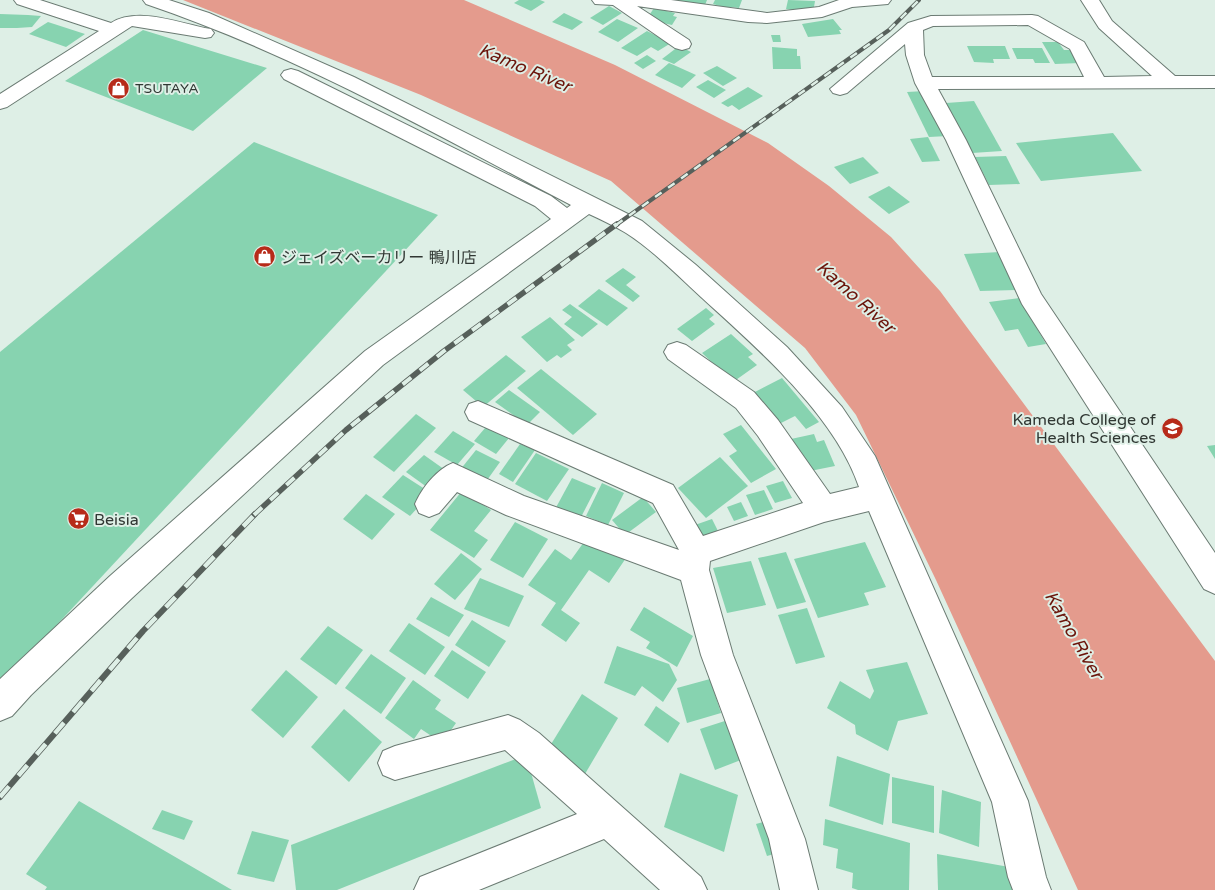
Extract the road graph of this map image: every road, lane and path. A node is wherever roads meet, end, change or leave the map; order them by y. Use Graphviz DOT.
graph roads {
  1 [pos="23,0"];
  2 [pos="152,0"];
  3 [pos="601,0"];
  4 [pos="616,0"];
  5 [pos="772,0"];
  6 [pos="1020,0"];
  7 [pos="1090,0"];
  8 [pos="673,2"];
  9 [pos="900,12"];
  10 [pos="768,18"];
  11 [pos="1032,20"];
  12 [pos="113,30"];
  13 [pos="682,44"];
  14 [pos="1097,82"];
  15 [pos="1170,82"];
  16 [pos="1215,82"];
  17 [pos="925,83"];
  18 [pos="840,89"];
  19 [pos="0,103"];
  20 [pos="589,203"];
  21 [pos="565,218"];
  22 [pos="677,352"];
  23 [pos="478,412"];
  24 [pos="877,496"];
  25 [pos="429,504"];
  26 [pos="824,508"];
  27 [pos="695,561"];
  28 [pos="1215,578"];
  29 [pos="0,704"];
  30 [pos="394,763"];
  31 [pos="609,819"];
  32 [pos="433,890"];
  33 [pos="688,890"];
  34 [pos="799,890"];
  35 [pos="1032,890"];
  1 -- 12 [label="street"];
  2 -- 20 [label="street"];
  3 -- 4 [label="street"];
  4 -- 8 [label="street"];
  4 -- 13 [label="street"];
  5 -- 10 [label="street"];
  6 -- 11 [label="street"];
  7 -- 15 [label="street"];
  8 -- 10 [label="street"];
  9 -- 10 [label="street"];
  9 -- 11 [label="street"];
  9 -- 17 [label="street"];
  9 -- 18 [label="street"];
  11 -- 14 [label="street"];
  12 -- 19 [label="street"];
  12 -- 21 [label="street"];
  14 -- 15 [label="street"];
  14 -- 17 [label="street"];
  15 -- 16 [label="street"];
  17 -- 28 [label="street"];
  20 -- 21 [label="street"];
  20 -- 24 [label="street"];
  21 -- 29 [label="street"];
  22 -- 26 [label="street"];
  23 -- 27 [label="street"];
  24 -- 26 [label="street"];
  24 -- 35 [label="street"];
  25 -- 27 [label="street"];
  26 -- 27 [label="street"];
  27 -- 34 [label="street"];
  30 -- 31 [label="street"];
  31 -- 32 [label="street"];
  31 -- 33 [label="street"];
}
